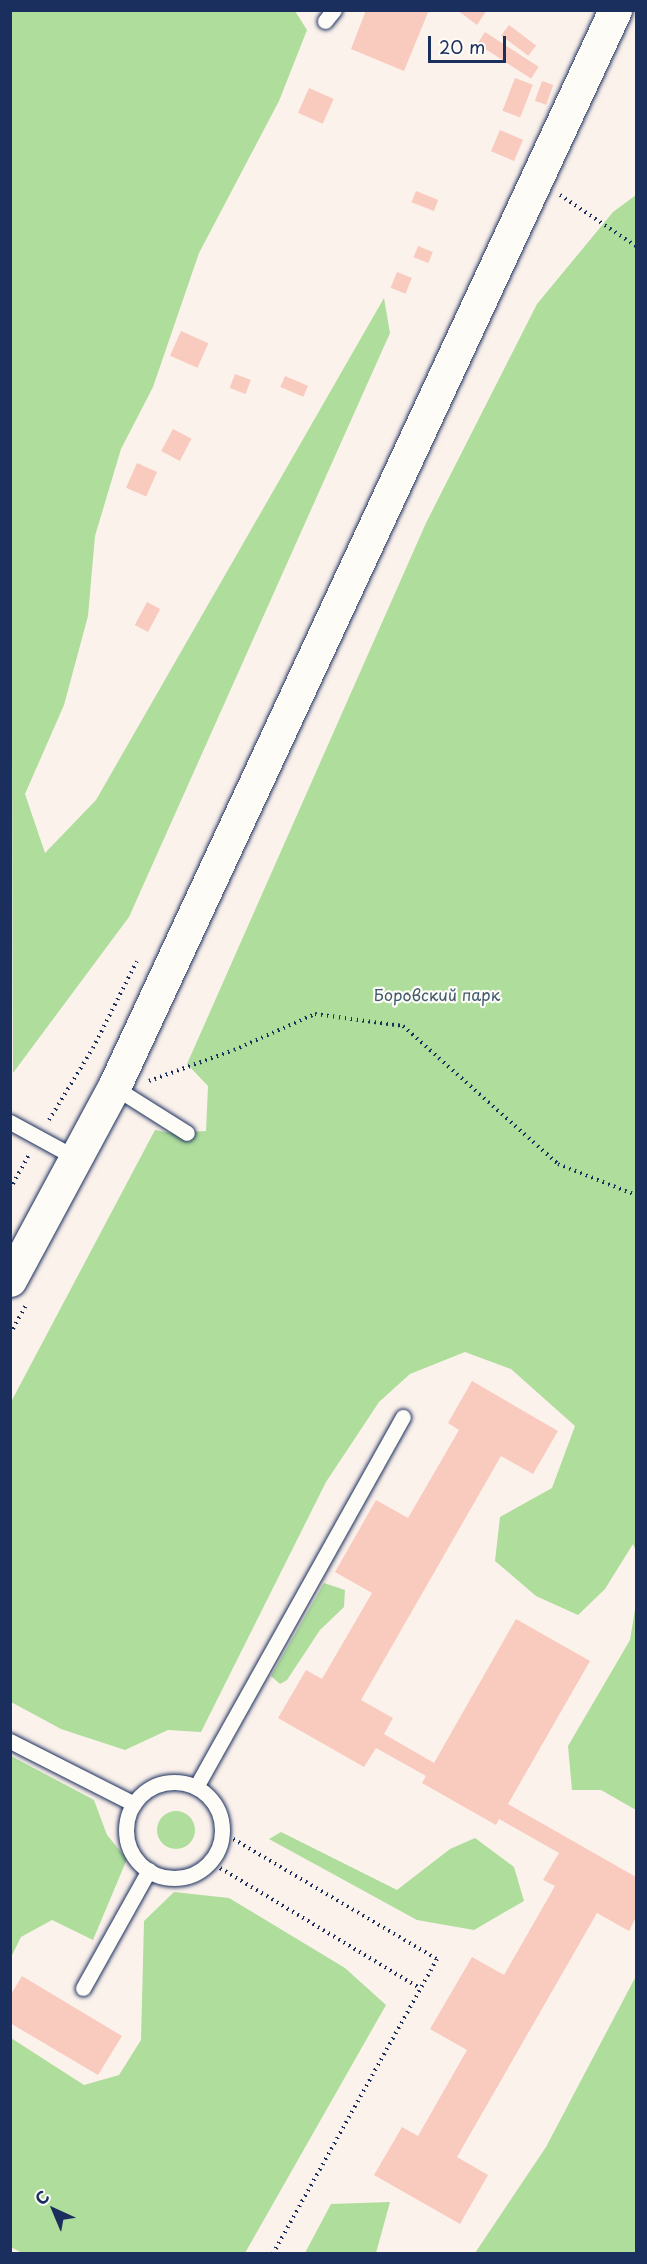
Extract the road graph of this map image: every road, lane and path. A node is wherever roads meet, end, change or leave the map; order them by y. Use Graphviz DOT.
graph roads {
  1 [pos="615,10"];
  2 [pos="551,190"];
  3 [pos="636,246"];
  4 [pos="128,1085"];
  5 [pos="10,1122"];
  6 [pos="187,1133"];
  7 [pos="76,1158"];
  8 [pos="636,1195"];
  9 [pos="10,1280"];
  10 [pos="403,1417"];
  11 [pos="10,1741"];
  12 [pos="196,1787"];
  13 [pos="134,1804"];
  14 [pos="223,1833"];
  15 [pos="210,1862"];
  16 [pos="149,1870"];
  17 [pos="83,1988"];
  18 [pos="420,1989"];
  19 [pos="273,2253"];
  1 -- 4 [label="street"];
  2 -- 3 [label="path"];
  4 -- 6 [label="lane"];
  4 -- 7 [label="street"];
  4 -- 8 [label="path"];
  5 -- 7 [label="lane"];
  7 -- 9 [label="street"];
  10 -- 12 [label="lane"];
  11 -- 13 [label="lane"];
  12 -- 13 [label="lane"];
  12 -- 14 [label="lane"];
  13 -- 16 [label="lane"];
  14 -- 15 [label="lane"];
  14 -- 18 [label="path"];
  15 -- 16 [label="lane"];
  15 -- 18 [label="path"];
  16 -- 17 [label="lane"];
  18 -- 19 [label="path"];
}
